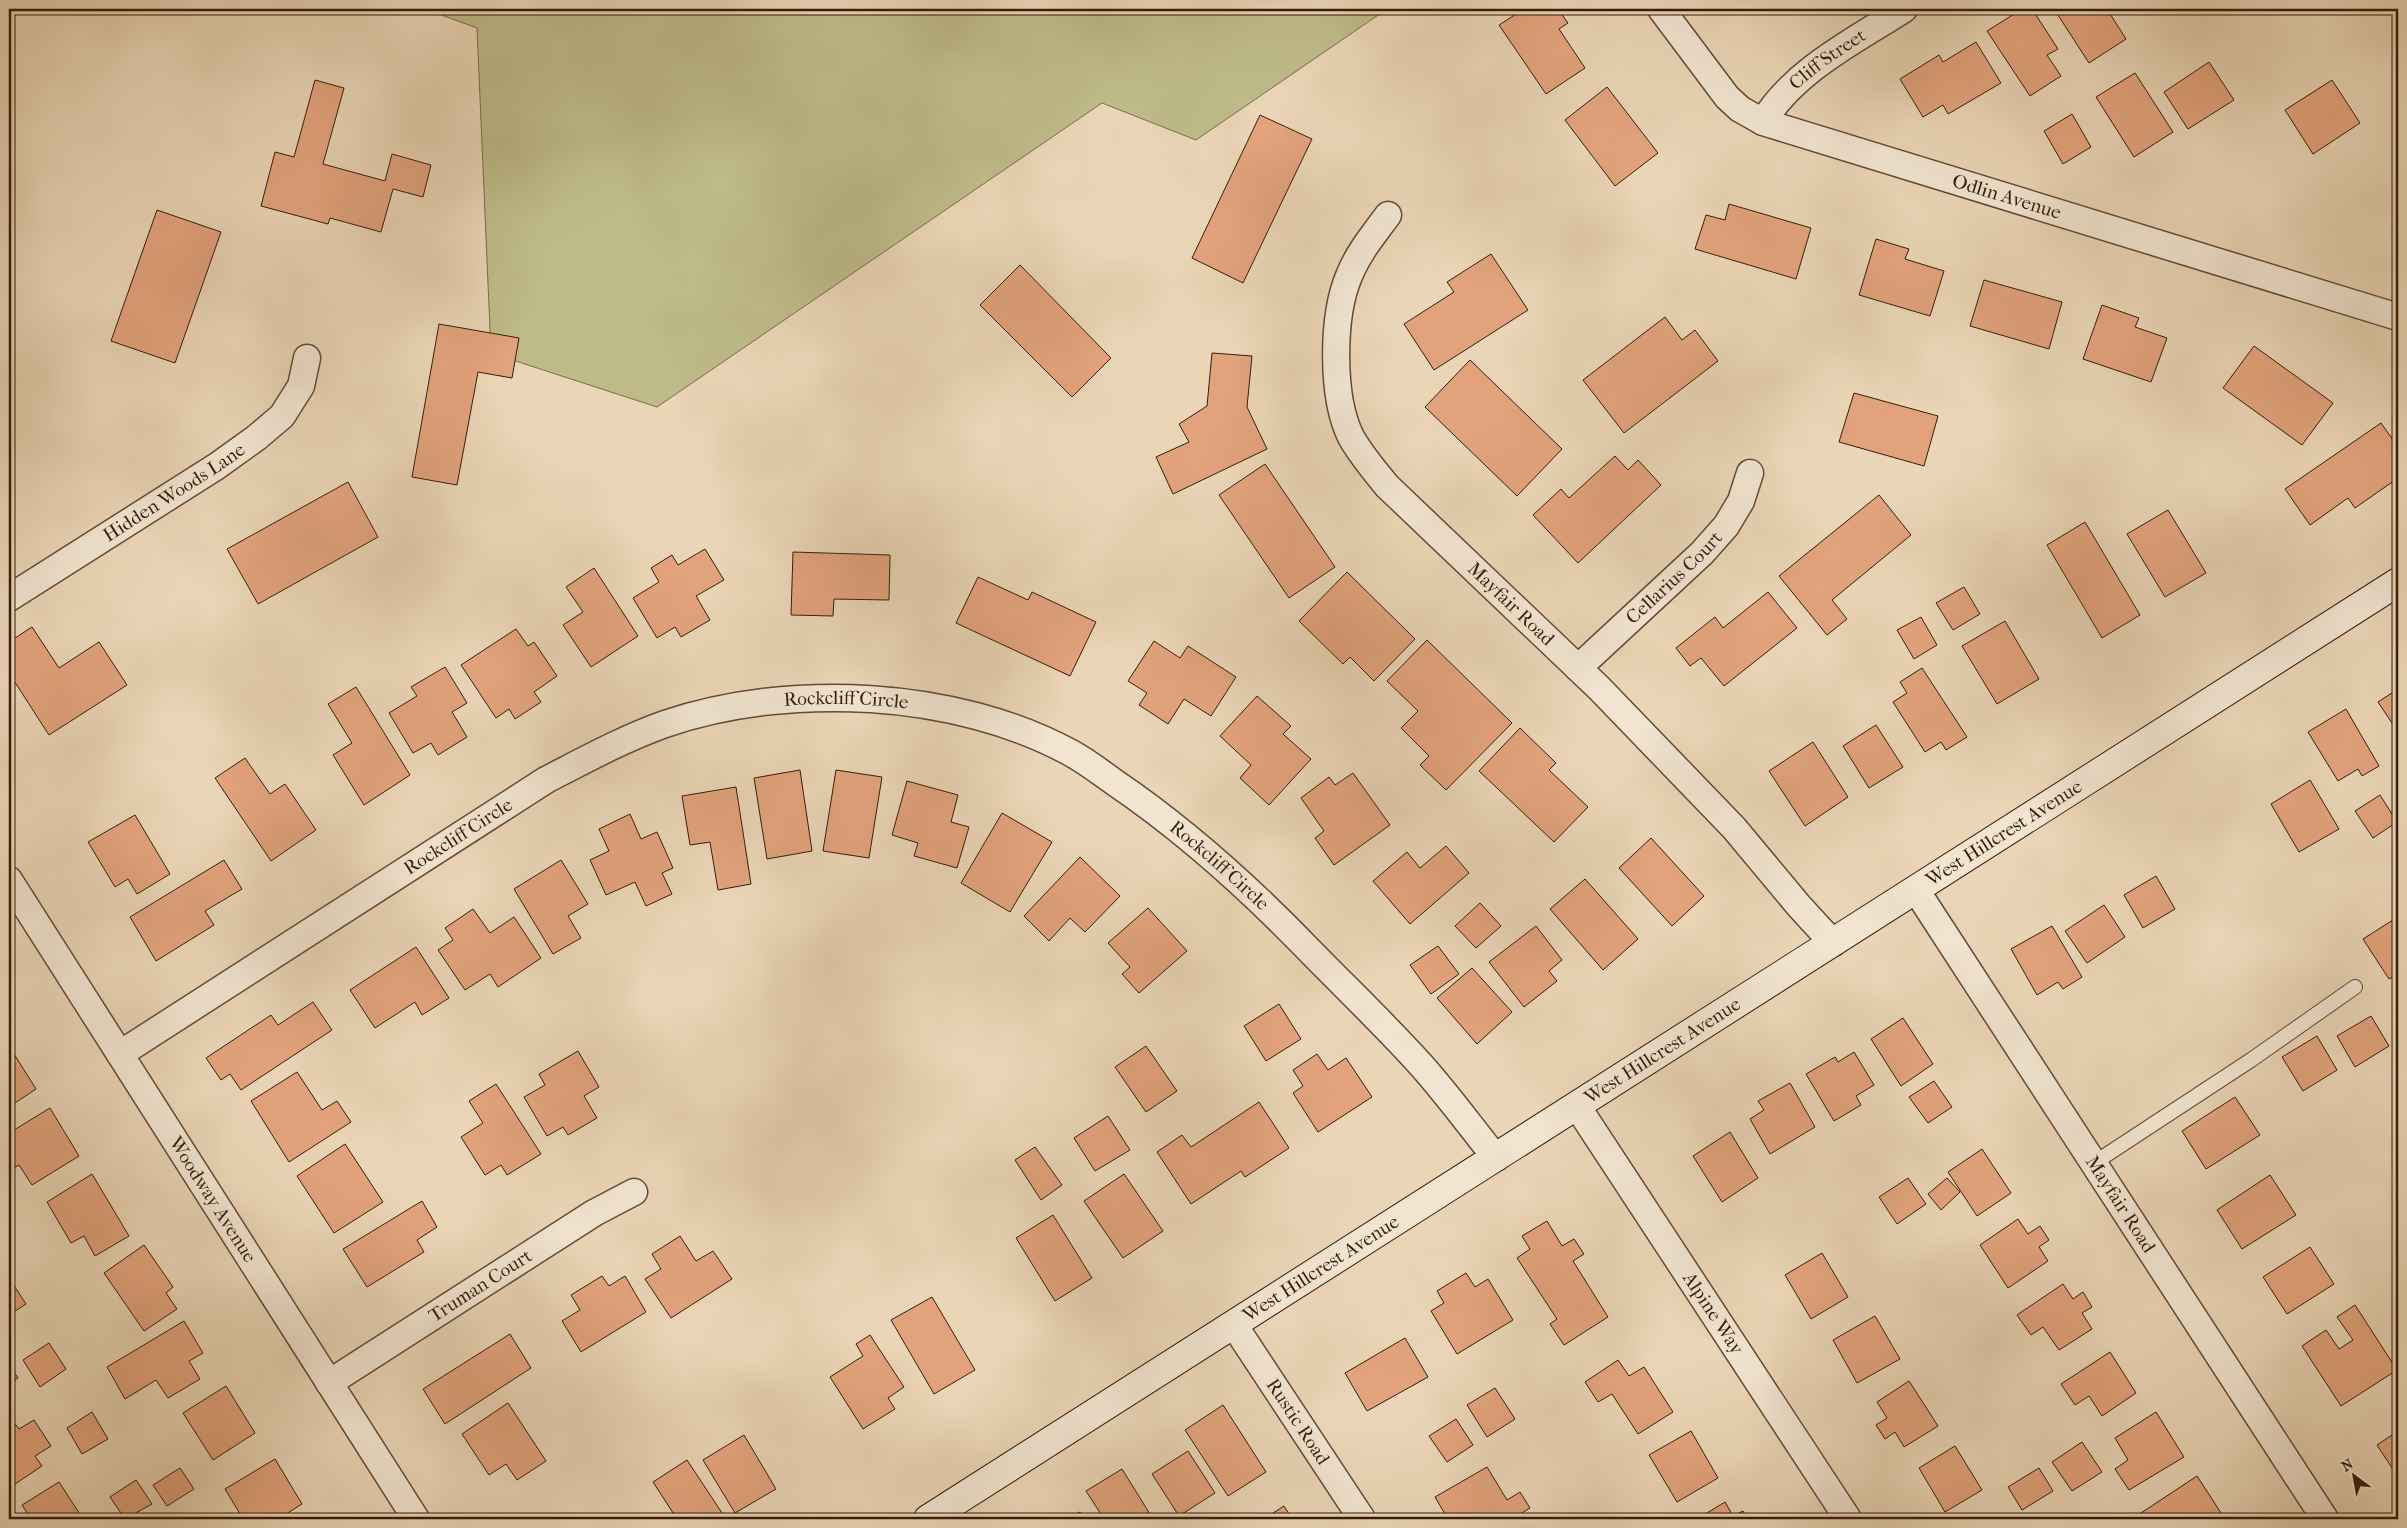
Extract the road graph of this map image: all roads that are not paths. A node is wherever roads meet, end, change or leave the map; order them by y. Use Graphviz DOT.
graph roads {
  1 [pos="1660,9"];
  2 [pos="1904,9"];
  3 [pos="1763,122"];
  4 [pos="1388,214"];
  5 [pos="2398,317"];
  6 [pos="307,358"];
  7 [pos="1750,473"];
  8 [pos="2398,582"];
  9 [pos="9,598"];
  10 [pos="1578,668"];
  11 [pos="9,880"];
  12 [pos="1916,890"];
  13 [pos="1833,943"];
  14 [pos="2355,986"];
  15 [pos="120,1054"];
  16 [pos="1577,1106"];
  17 [pos="1496,1158"];
  18 [pos="2094,1163"];
  19 [pos="634,1192"];
  20 [pos="1234,1325"];
  21 [pos="329,1383"];
  22 [pos="416,1519"];
  23 [pos="928,1519"];
  24 [pos="1362,1519"];
  25 [pos="1848,1519"];
  26 [pos="2325,1519"];
  1 -- 3 [label="street, Odlin Avenue"];
  2 -- 3 [label="street, Cliff Street"];
  3 -- 5 [label="street, Odlin Avenue"];
  4 -- 10 [label="street, Mayfair Road"];
  6 -- 9 [label="street, Hidden Woods Lane"];
  7 -- 10 [label="street, Cellarius Court"];
  8 -- 12 [label="street, West Hillcrest Avenue"];
  10 -- 13 [label="street, Mayfair Road"];
  11 -- 15 [label="street, Woodway Avenue"];
  12 -- 13 [label="street, West Hillcrest Avenue"];
  12 -- 18 [label="street, Mayfair Road"];
  13 -- 16 [label="street, West Hillcrest Avenue"];
  14 -- 18 [label="lane"];
  15 -- 17 [label="street, Rockcliff Circle"];
  15 -- 21 [label="street, Woodway Avenue"];
  16 -- 17 [label="street, West Hillcrest Avenue"];
  16 -- 25 [label="street, Alpine Way"];
  17 -- 20 [label="street, West Hillcrest Avenue"];
  18 -- 26 [label="street, Mayfair Road"];
  19 -- 21 [label="street, Truman Court"];
  20 -- 23 [label="street, West Hillcrest Avenue"];
  20 -- 24 [label="street, Rustic Road"];
  21 -- 22 [label="street, Woodway Avenue"];
}
